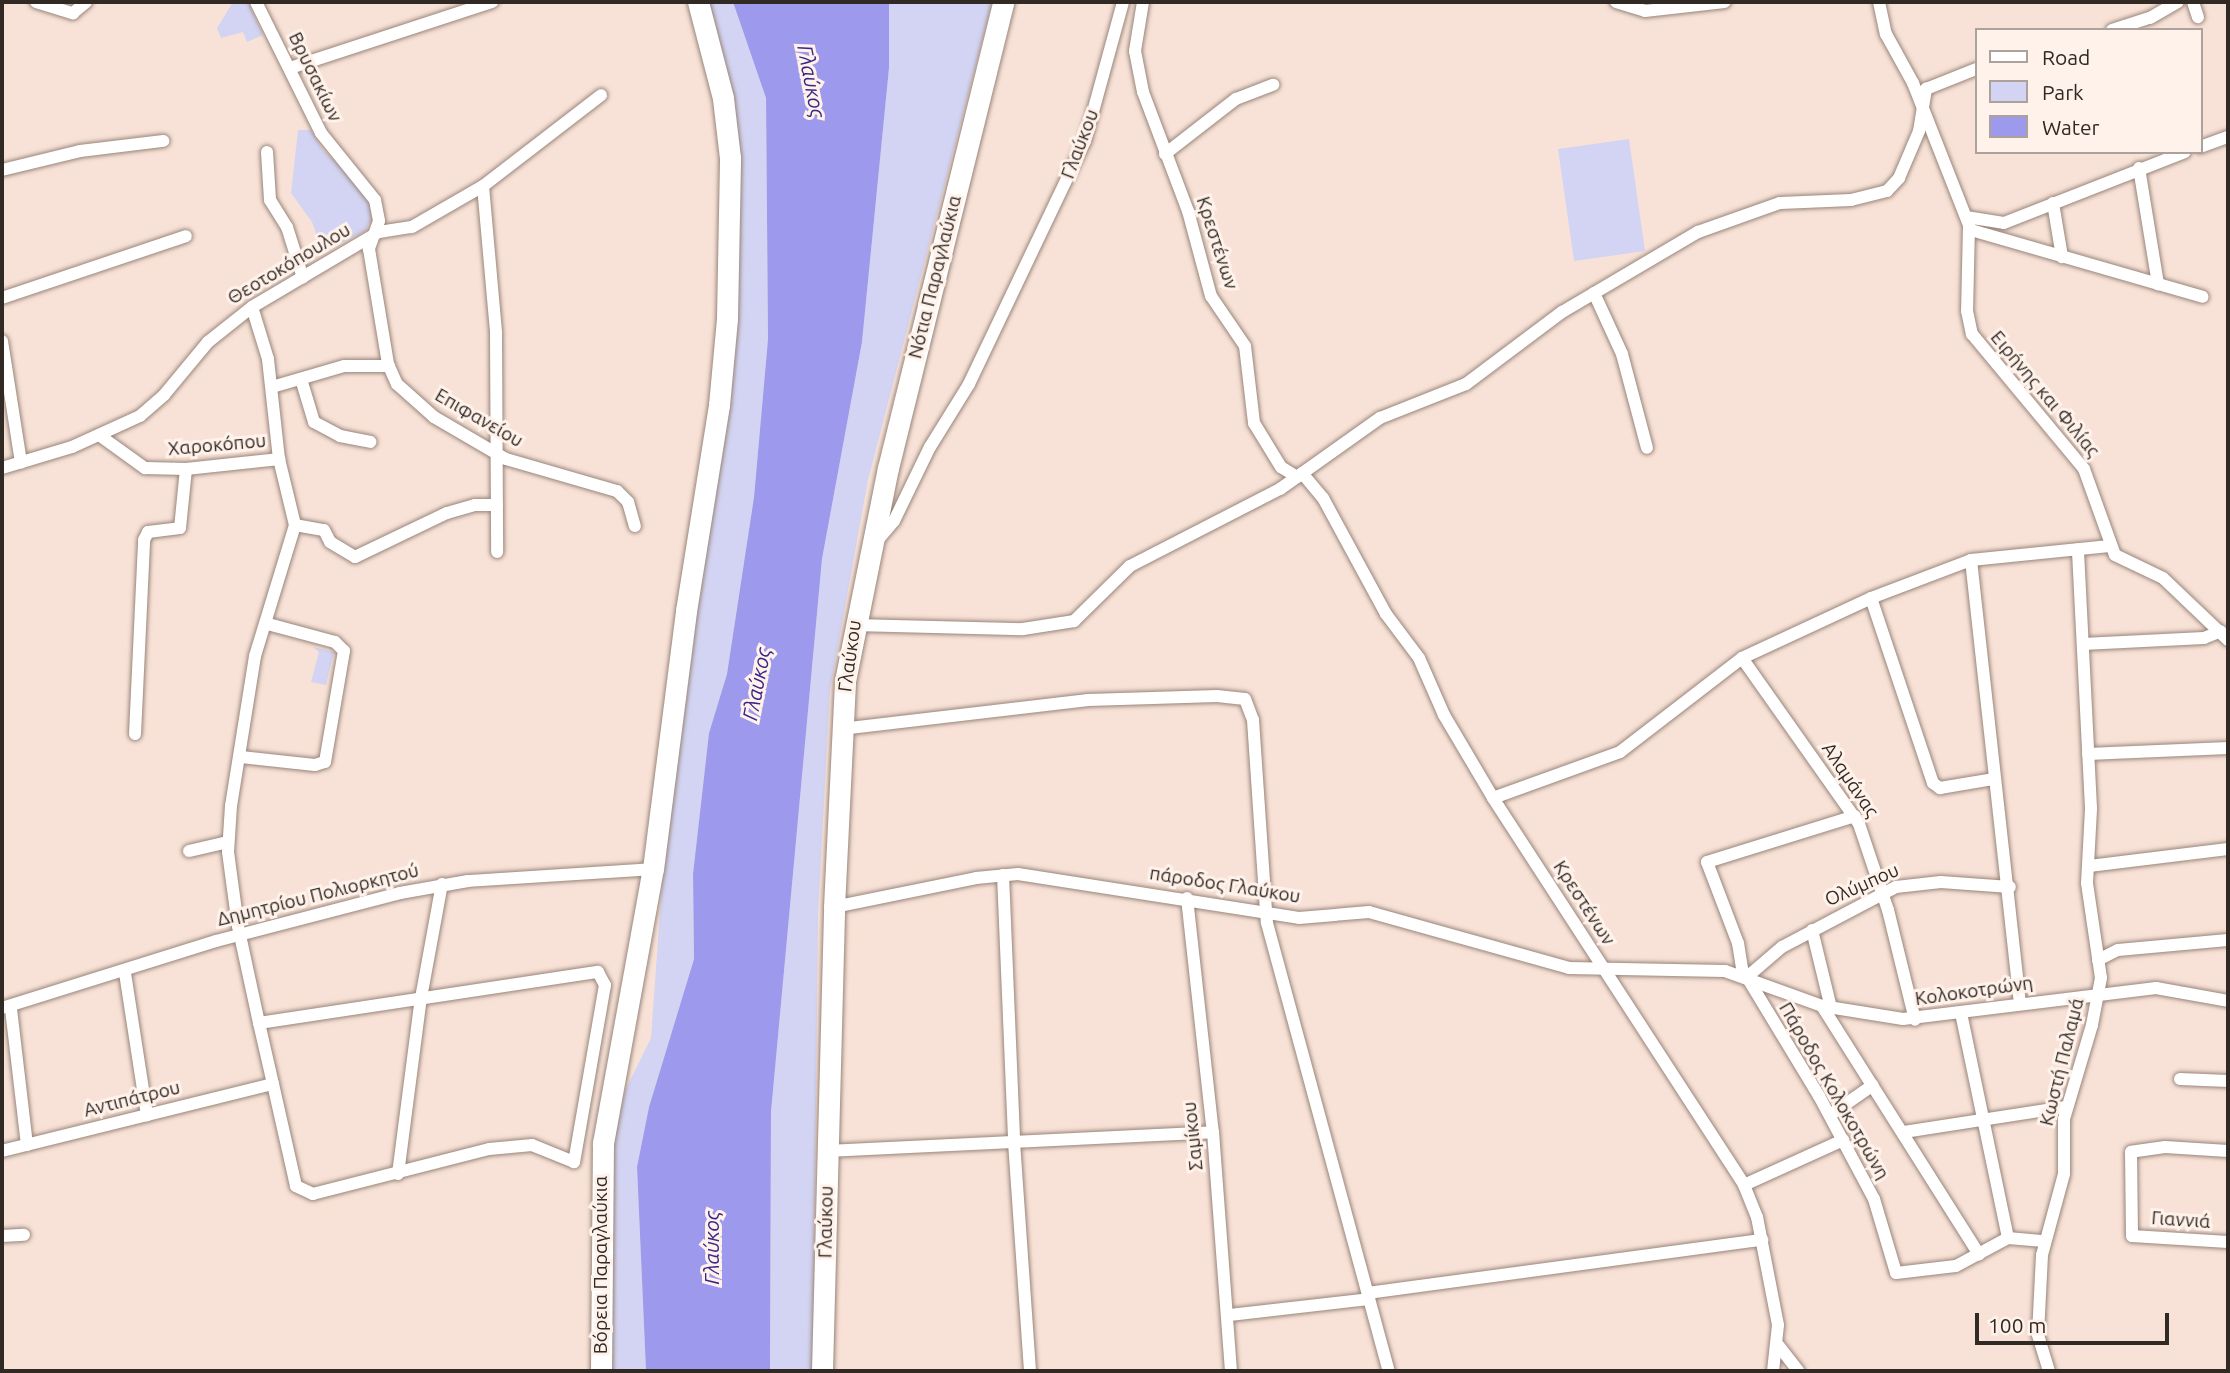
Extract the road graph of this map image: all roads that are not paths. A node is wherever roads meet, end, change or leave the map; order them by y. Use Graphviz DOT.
graph roads {
  1 [pos="36,2"];
  2 [pos="86,2"];
  3 [pos="256,2"];
  4 [pos="492,2"];
  5 [pos="698,2"];
  6 [pos="1003,2"];
  7 [pos="1123,2"];
  8 [pos="1143,2"];
  9 [pos="1616,2"];
  10 [pos="1724,2"];
  11 [pos="1879,2"];
  12 [pos="2178,2"];
  13 [pos="2193,2"];
  14 [pos="2198,17"];
  15 [pos="2118,28"];
  16 [pos="290,68"];
  17 [pos="1974,70"];
  18 [pos="1273,86"];
  19 [pos="601,95"];
  20 [pos="1923,108"];
  21 [pos="2228,137"];
  22 [pos="163,141"];
  23 [pos="2202,146"];
  24 [pos="267,152"];
  25 [pos="1165,154"];
  26 [pos="2179,154"];
  27 [pos="2139,168"];
  28 [pos="2,170"];
  29 [pos="484,186"];
  30 [pos="2053,203"];
  31 [pos="1966,216"];
  32 [pos="1971,230"];
  33 [pos="186,236"];
  34 [pos="372,236"];
  35 [pos="2062,257"];
  36 [pos="303,278"];
  37 [pos="2158,284"];
  38 [pos="1594,293"];
  39 [pos="2203,297"];
  40 [pos="2,298"];
  41 [pos="252,307"];
  42 [pos="2,341"];
  43 [pos="389,366"];
  44 [pos="301,379"];
  45 [pos="272,387"];
  46 [pos="99,435"];
  47 [pos="370,442"];
  48 [pos="1647,448"];
  49 [pos="500,456"];
  50 [pos="279,459"];
  51 [pos="21,463"];
  52 [pos="2,468"];
  53 [pos="186,469"];
  54 [pos="1300,475"];
  55 [pos="497,505"];
  56 [pos="296,525"];
  57 [pos="635,526"];
  58 [pos="2109,546"];
  59 [pos="2078,549"];
  60 [pos="497,552"];
  61 [pos="869,553"];
  62 [pos="1972,560"];
  63 [pos="1871,598"];
  64 [pos="268,624"];
  65 [pos="854,625"];
  66 [pos="2225,636"];
  67 [pos="2083,645"];
  68 [pos="1742,658"];
  69 [pos="841,729"];
  70 [pos="135,734"];
  71 [pos="2228,748"];
  72 [pos="2088,754"];
  73 [pos="241,757"];
  74 [pos="1994,779"];
  75 [pos="1493,798"];
  76 [pos="1855,816"];
  77 [pos="228,842"];
  78 [pos="2228,849"];
  79 [pos="189,850"];
  80 [pos="2089,866"];
  81 [pos="653,869"];
  82 [pos="1003,875"];
  83 [pos="442,884"];
  84 [pos="2010,887"];
  85 [pos="1883,893"];
  86 [pos="1187,898"];
  87 [pos="834,907"];
  88 [pos="1265,910"];
  89 [pos="1812,930"];
  90 [pos="240,935"];
  91 [pos="2228,940"];
  92 [pos="2098,960"];
  93 [pos="1605,972"];
  94 [pos="125,973"];
  95 [pos="1747,977"];
  96 [pos="2098,997"];
  97 [pos="421,998"];
  98 [pos="2228,1001"];
  99 [pos="2020,1003"];
  100 [pos="1827,1007"];
  101 [pos="6,1009"];
  102 [pos="1961,1013"];
  103 [pos="1915,1020"];
  104 [pos="259,1023"];
  105 [pos="2180,1079"];
  106 [pos="2228,1081"];
  107 [pos="272,1084"];
  108 [pos="1873,1085"];
  109 [pos="2066,1107"];
  110 [pos="146,1115"];
  111 [pos="1830,1115"];
  112 [pos="1983,1118"];
  113 [pos="1213,1132"];
  114 [pos="1904,1132"];
  115 [pos="1843,1140"];
  116 [pos="1014,1142"];
  117 [pos="27,1145"];
  118 [pos="2,1151"];
  119 [pos="828,1151"];
  120 [pos="2228,1151"];
  121 [pos="398,1174"];
  122 [pos="1744,1185"];
  123 [pos="24,1235"];
  124 [pos="2,1236"];
  125 [pos="2008,1238"];
  126 [pos="1762,1240"];
  127 [pos="2044,1241"];
  128 [pos="2228,1242"];
  129 [pos="1979,1254"];
  130 [pos="1368,1296"];
  131 [pos="1229,1315"];
  132 [pos="1777,1345"];
  133 [pos="601,1371"];
  134 [pos="822,1371"];
  135 [pos="1030,1371"];
  136 [pos="1231,1371"];
  137 [pos="1389,1371"];
  138 [pos="1773,1371"];
  139 [pos="1798,1371"];
  140 [pos="2049,1371"];
  1 -- 2 [label="street"];
  3 -- 16 [label="street, Βρυσακίων"];
  4 -- 16 [label="street"];
  5 -- 81 [label="main road, Βόρεια Παραγλαύκια"];
  6 -- 61 [label="main road, Νότια Παραγλαύκια"];
  7 -- 61 [label="street, Γλαύκου"];
  8 -- 25 [label="street, Κρεστένων"];
  9 -- 10 [label="street"];
  11 -- 20 [label="street, Ειρήνης και Φιλίας"];
  12 -- 15 [label="street"];
  13 -- 14 [label="street"];
  16 -- 34 [label="street, Βρυσακίων"];
  17 -- 20 [label="street"];
  18 -- 25 [label="street"];
  19 -- 29 [label="street, Θεοτοκόπουλου"];
  20 -- 31 [label="street, Ειρήνης και Φιλίας"];
  20 -- 38 [label="street"];
  21 -- 23 [label="street"];
  22 -- 28 [label="street"];
  24 -- 36 [label="street"];
  25 -- 54 [label="street, Κρεστένων"];
  26 -- 27 [label="street"];
  27 -- 30 [label="street"];
  27 -- 37 [label="street"];
  29 -- 34 [label="street, Θεοτοκόπουλου"];
  29 -- 49 [label="street"];
  30 -- 31 [label="street"];
  30 -- 35 [label="street"];
  31 -- 32 [label="street, Ειρήνης και Φιλίας"];
  32 -- 35 [label="street"];
  32 -- 58 [label="street, Ειρήνης και Φιλίας"];
  33 -- 40 [label="street"];
  34 -- 36 [label="street, Θεοτοκόπουλου"];
  34 -- 43 [label="street, Επιφανείου"];
  35 -- 37 [label="street"];
  36 -- 41 [label="street, Θεοτοκόπουλου"];
  37 -- 39 [label="street"];
  38 -- 48 [label="street"];
  38 -- 54 [label="street"];
  41 -- 45 [label="street, Χαροκόπου"];
  41 -- 46 [label="street, Θεοτοκόπουλου"];
  42 -- 51 [label="street"];
  43 -- 44 [label="street"];
  43 -- 49 [label="street, Επιφανείου"];
  44 -- 45 [label="street"];
  44 -- 47 [label="street"];
  45 -- 50 [label="street, Χαροκόπου"];
  46 -- 51 [label="street, Θεοτοκόπουλου"];
  46 -- 53 [label="street, Χαροκόπου"];
  49 -- 55 [label="street"];
  49 -- 57 [label="street, Επιφανείου"];
  50 -- 53 [label="street, Χαροκόπου"];
  50 -- 56 [label="street"];
  51 -- 52 [label="street, Θεοτοκόπουλου"];
  53 -- 70 [label="street"];
  54 -- 65 [label="street"];
  54 -- 75 [label="street, Κρεστένων"];
  55 -- 56 [label="street"];
  55 -- 60 [label="street"];
  56 -- 64 [label="street"];
  58 -- 59 [label="street"];
  58 -- 66 [label="street"];
  59 -- 62 [label="street"];
  59 -- 67 [label="street, Κωστή Παλαμά"];
  61 -- 65 [label="main road, Γλαύκου"];
  62 -- 63 [label="street"];
  62 -- 74 [label="street"];
  63 -- 68 [label="street"];
  63 -- 74 [label="street"];
  64 -- 73 [label="street"];
  64 -- 73 [label="street"];
  65 -- 69 [label="main road, Γλαύκου"];
  66 -- 67 [label="street"];
  67 -- 72 [label="street, Κωστή Παλαμά"];
  68 -- 75 [label="street"];
  68 -- 76 [label="street, Αλαμάνας"];
  69 -- 87 [label="main road, Γλαύκου"];
  69 -- 88 [label="street"];
  71 -- 72 [label="street"];
  72 -- 80 [label="street, Κωστή Παλαμά"];
  73 -- 77 [label="street"];
  74 -- 84 [label="street"];
  75 -- 93 [label="street, Κρεστένων"];
  76 -- 85 [label="street, Αλαμάνας"];
  76 -- 95 [label="street, Πάροδος Κολοκοτρώνη"];
  77 -- 79 [label="street"];
  77 -- 90 [label="street"];
  78 -- 80 [label="street"];
  80 -- 92 [label="street, Κωστή Παλαμά"];
  81 -- 83 [label="street, Δημητρίου Πολιορκητού"];
  81 -- 133 [label="main road, Βόρεια Παραγλαύκια"];
  82 -- 86 [label="street, πάροδος Γλαύκου"];
  82 -- 87 [label="street, πάροδος Γλαύκου"];
  82 -- 116 [label="street"];
  83 -- 90 [label="street, Δημητρίου Πολιορκητού"];
  83 -- 97 [label="street"];
  84 -- 85 [label="street, Ολύμπου"];
  84 -- 99 [label="street"];
  85 -- 89 [label="street, Ολύμπου"];
  85 -- 103 [label="street, Αλαμάνας"];
  86 -- 88 [label="street, πάροδος Γλαύκου"];
  86 -- 113 [label="street, Σαμίκου"];
  87 -- 119 [label="main road, Γλαύκου"];
  88 -- 93 [label="street, πάροδος Γλαύκου"];
  88 -- 130 [label="street"];
  89 -- 95 [label="street, Ολύμπου"];
  89 -- 100 [label="street"];
  90 -- 94 [label="street, Δημητρίου Πολιορκητού"];
  90 -- 104 [label="street"];
  91 -- 92 [label="street"];
  92 -- 96 [label="street, Κωστή Παλαμά"];
  93 -- 95 [label="street, Κολοκοτρώνη"];
  93 -- 122 [label="street, Κρεστένων"];
  94 -- 101 [label="street, Δημητρίου Πολιορκητού"];
  94 -- 110 [label="street"];
  95 -- 100 [label="street, Κολοκοτρώνη"];
  95 -- 111 [label="street, Πάροδος Κολοκοτρώνη"];
  96 -- 98 [label="street, Κολοκοτρώνη"];
  96 -- 99 [label="street, Κολοκοτρώνη"];
  96 -- 109 [label="street, Κωστή Παλαμά"];
  97 -- 104 [label="street"];
  97 -- 121 [label="street"];
  97 -- 121 [label="street"];
  99 -- 102 [label="street, Κολοκοτρώνη"];
  100 -- 103 [label="street, Κολοκοτρώνη"];
  100 -- 108 [label="street"];
  101 -- 117 [label="street"];
  102 -- 103 [label="street, Κολοκοτρώνη"];
  102 -- 112 [label="street"];
  104 -- 107 [label="street"];
  105 -- 106 [label="street"];
  107 -- 110 [label="street, Αντιπάτρου"];
  107 -- 121 [label="street"];
  108 -- 111 [label="street"];
  108 -- 114 [label="street"];
  109 -- 112 [label="street"];
  109 -- 127 [label="street, Κωστή Παλαμά"];
  110 -- 117 [label="street, Αντιπάτρου"];
  111 -- 115 [label="street, Πάροδος Κολοκοτρώνη"];
  112 -- 114 [label="street"];
  112 -- 125 [label="street"];
  113 -- 116 [label="street"];
  113 -- 131 [label="street, Σαμίκου"];
  114 -- 129 [label="street"];
  115 -- 122 [label="street"];
  115 -- 129 [label="street, Πάροδος Κολοκοτρώνη"];
  116 -- 119 [label="street"];
  116 -- 135 [label="street"];
  117 -- 118 [label="street, Αντιπάτρου"];
  119 -- 134 [label="main road, Γλαύκου"];
  120 -- 128 [label="street, Γιαννιά"];
  122 -- 126 [label="street, Κρεστένων"];
  123 -- 124 [label="street"];
  125 -- 127 [label="street"];
  125 -- 129 [label="street"];
  126 -- 130 [label="street"];
  126 -- 132 [label="street, Κρεστένων"];
  127 -- 140 [label="street, Κωστή Παλαμά"];
  130 -- 131 [label="street"];
  130 -- 137 [label="street"];
  131 -- 136 [label="street, Σαμίκου"];
  132 -- 138 [label="street, Κρεστένων"];
  132 -- 139 [label="street"];
}
